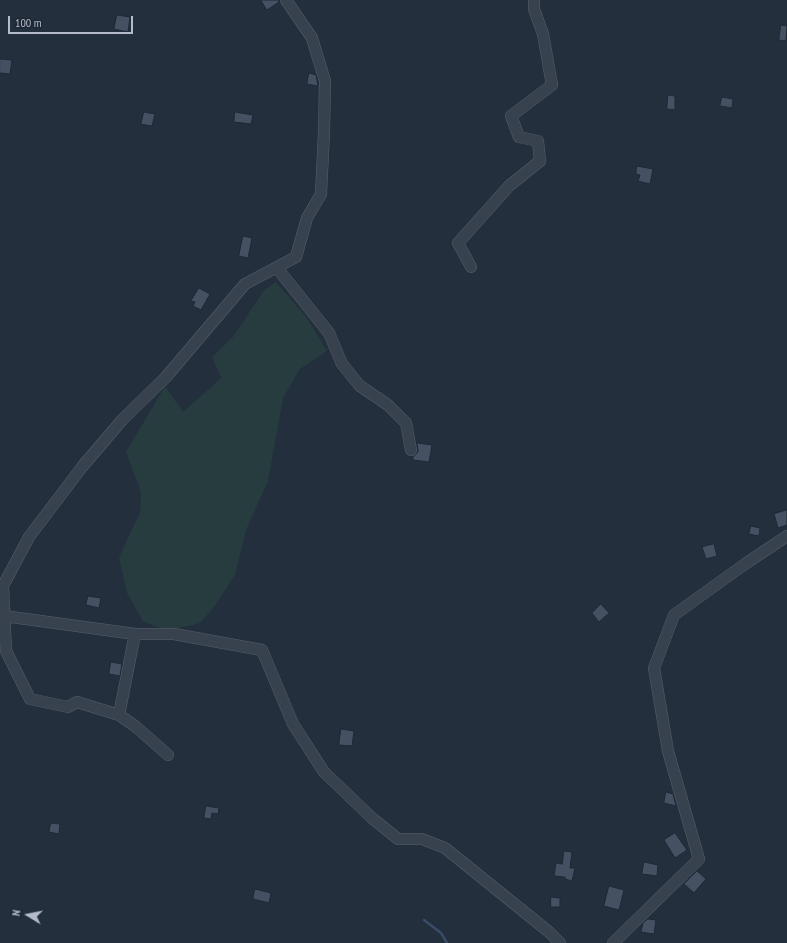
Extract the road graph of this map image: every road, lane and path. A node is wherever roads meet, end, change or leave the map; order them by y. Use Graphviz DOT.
graph roads {
  1 [pos="286,0"];
  2 [pos="534,0"];
  3 [pos="471,267"];
  4 [pos="277,268"];
  5 [pos="411,450"];
  6 [pos="787,536"];
  7 [pos="4,616"];
  8 [pos="135,634"];
  9 [pos="3,653"];
  10 [pos="119,715"];
  11 [pos="168,755"];
  12 [pos="560,943"];
  13 [pos="613,943"];
  1 -- 4 [label="street"];
  2 -- 3 [label="street"];
  4 -- 5 [label="street"];
  4 -- 7 [label="street"];
  6 -- 13 [label="street"];
  7 -- 8 [label="street"];
  7 -- 9 [label="street"];
  8 -- 10 [label="street"];
  8 -- 12 [label="street"];
  9 -- 10 [label="street"];
  10 -- 11 [label="street"];
}
